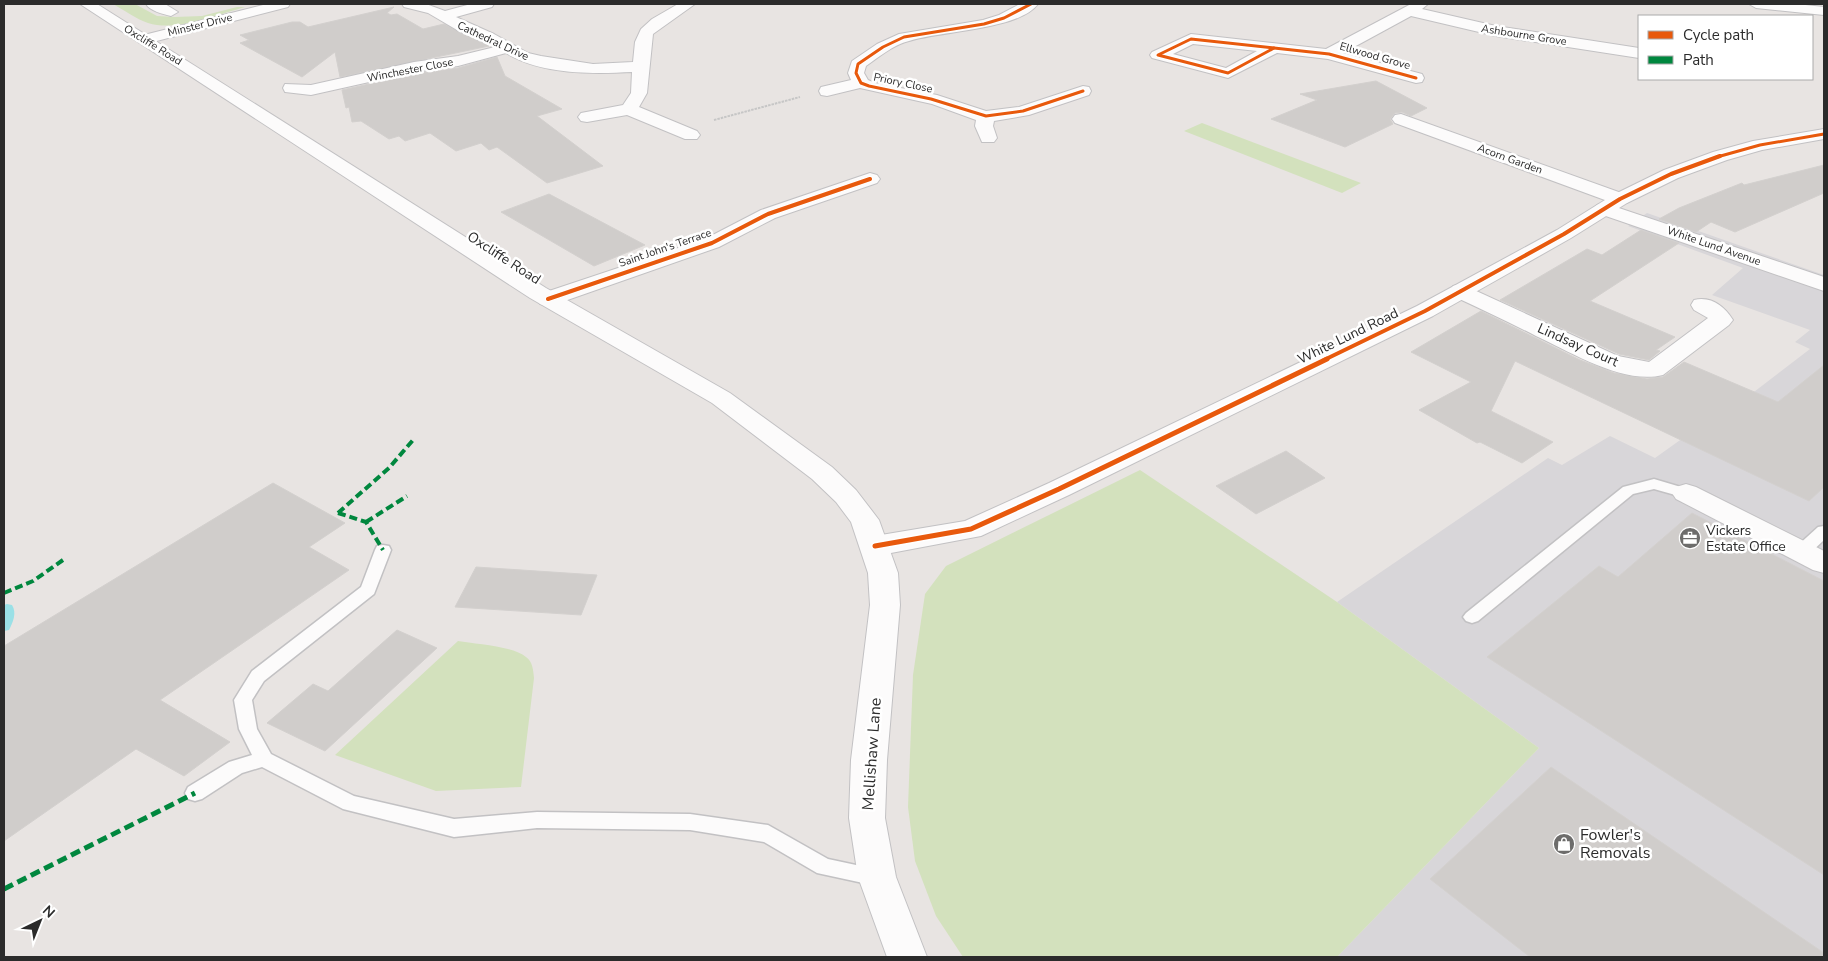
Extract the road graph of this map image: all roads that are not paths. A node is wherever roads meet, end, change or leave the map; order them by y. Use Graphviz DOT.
graph roads {
  1 [pos="87,4"];
  2 [pos="284,4"];
  3 [pos="409,4"];
  4 [pos="487,4"];
  5 [pos="688,4"];
  6 [pos="1031,4"];
  7 [pos="1756,4"];
  8 [pos="1817,4"];
  9 [pos="1415,8"];
  10 [pos="1824,11"];
  11 [pos="443,16"];
  12 [pos="145,39"];
  13 [pos="508,48"];
  14 [pos="1274,48"];
  15 [pos="1638,53"];
  16 [pos="1329,54"];
  17 [pos="641,67"];
  18 [pos="1416,78"];
  19 [pos="861,83"];
  20 [pos="291,88"];
  21 [pos="828,91"];
  22 [pos="1083,91"];
  23 [pos="1057,99"];
  24 [pos="629,109"];
  25 [pos="1080,111"];
  26 [pos="587,116"];
  27 [pos="1396,118"];
  28 [pos="688,129"];
  29 [pos="1824,134"];
  30 [pos="870,179"];
  31 [pos="1612,204"];
  32 [pos="1824,284"];
  33 [pos="1461,291"];
  34 [pos="548,299"];
  35 [pos="1702,305"];
  36 [pos="1686,493"];
  37 [pos="1824,531"];
  38 [pos="875,546"];
  39 [pos="383,550"];
  40 [pos="1813,557"];
  41 [pos="1472,617"];
  42 [pos="264,759"];
  43 [pos="195,792"];
  44 [pos="877,878"];
  45 [pos="907,957"];
  1 -- 12 [label="street, Oxcliffe Road"];
  2 -- 12 [label="street, Minster Drive"];
  3 -- 11 [label="street, Cathedral Drive"];
  4 -- 11 [label="street"];
  5 -- 17 [label="street"];
  6 -- 19 [label="street, Priory Close"];
  7 -- 10 [label="street"];
  8 -- 10 [label="street"];
  9 -- 15 [label="street, Ashbourne Grove"];
  9 -- 16 [label="street"];
  11 -- 13 [label="street, Cathedral Drive"];
  12 -- 34 [label="street, Oxcliffe Road"];
  13 -- 17 [label="street, Cathedral Drive"];
  13 -- 20 [label="street, Winchester Close"];
  14 -- 14 [label="street, Ellwood Grove"];
  14 -- 16 [label="street, Ellwood Grove"];
  16 -- 18 [label="street, Ellwood Grove"];
  17 -- 24 [label="street"];
  19 -- 21 [label="street"];
  19 -- 23 [label="street, Priory Close"];
  22 -- 23 [label="street, Priory Close"];
  23 -- 25 [label="street"];
  24 -- 26 [label="street"];
  24 -- 28 [label="street"];
  27 -- 31 [label="street, Acorn Garden"];
  29 -- 31 [label="street, White Lund Road"];
  30 -- 34 [label="street, Saint John's Terrace"];
  31 -- 32 [label="street, White Lund Avenue"];
  31 -- 33 [label="street, White Lund Road"];
  33 -- 35 [label="street, Lindsay Court"];
  33 -- 38 [label="street, White Lund Road"];
  34 -- 38 [label="street, Oxcliffe Road"];
  36 -- 40 [label="street"];
  36 -- 41 [label="lane"];
  37 -- 40 [label="lane"];
  38 -- 44 [label="street, Mellishaw Lane"];
  39 -- 42 [label="lane"];
  42 -- 43 [label="lane"];
  42 -- 44 [label="lane"];
  44 -- 45 [label="street, Mellishaw Lane"];
}
